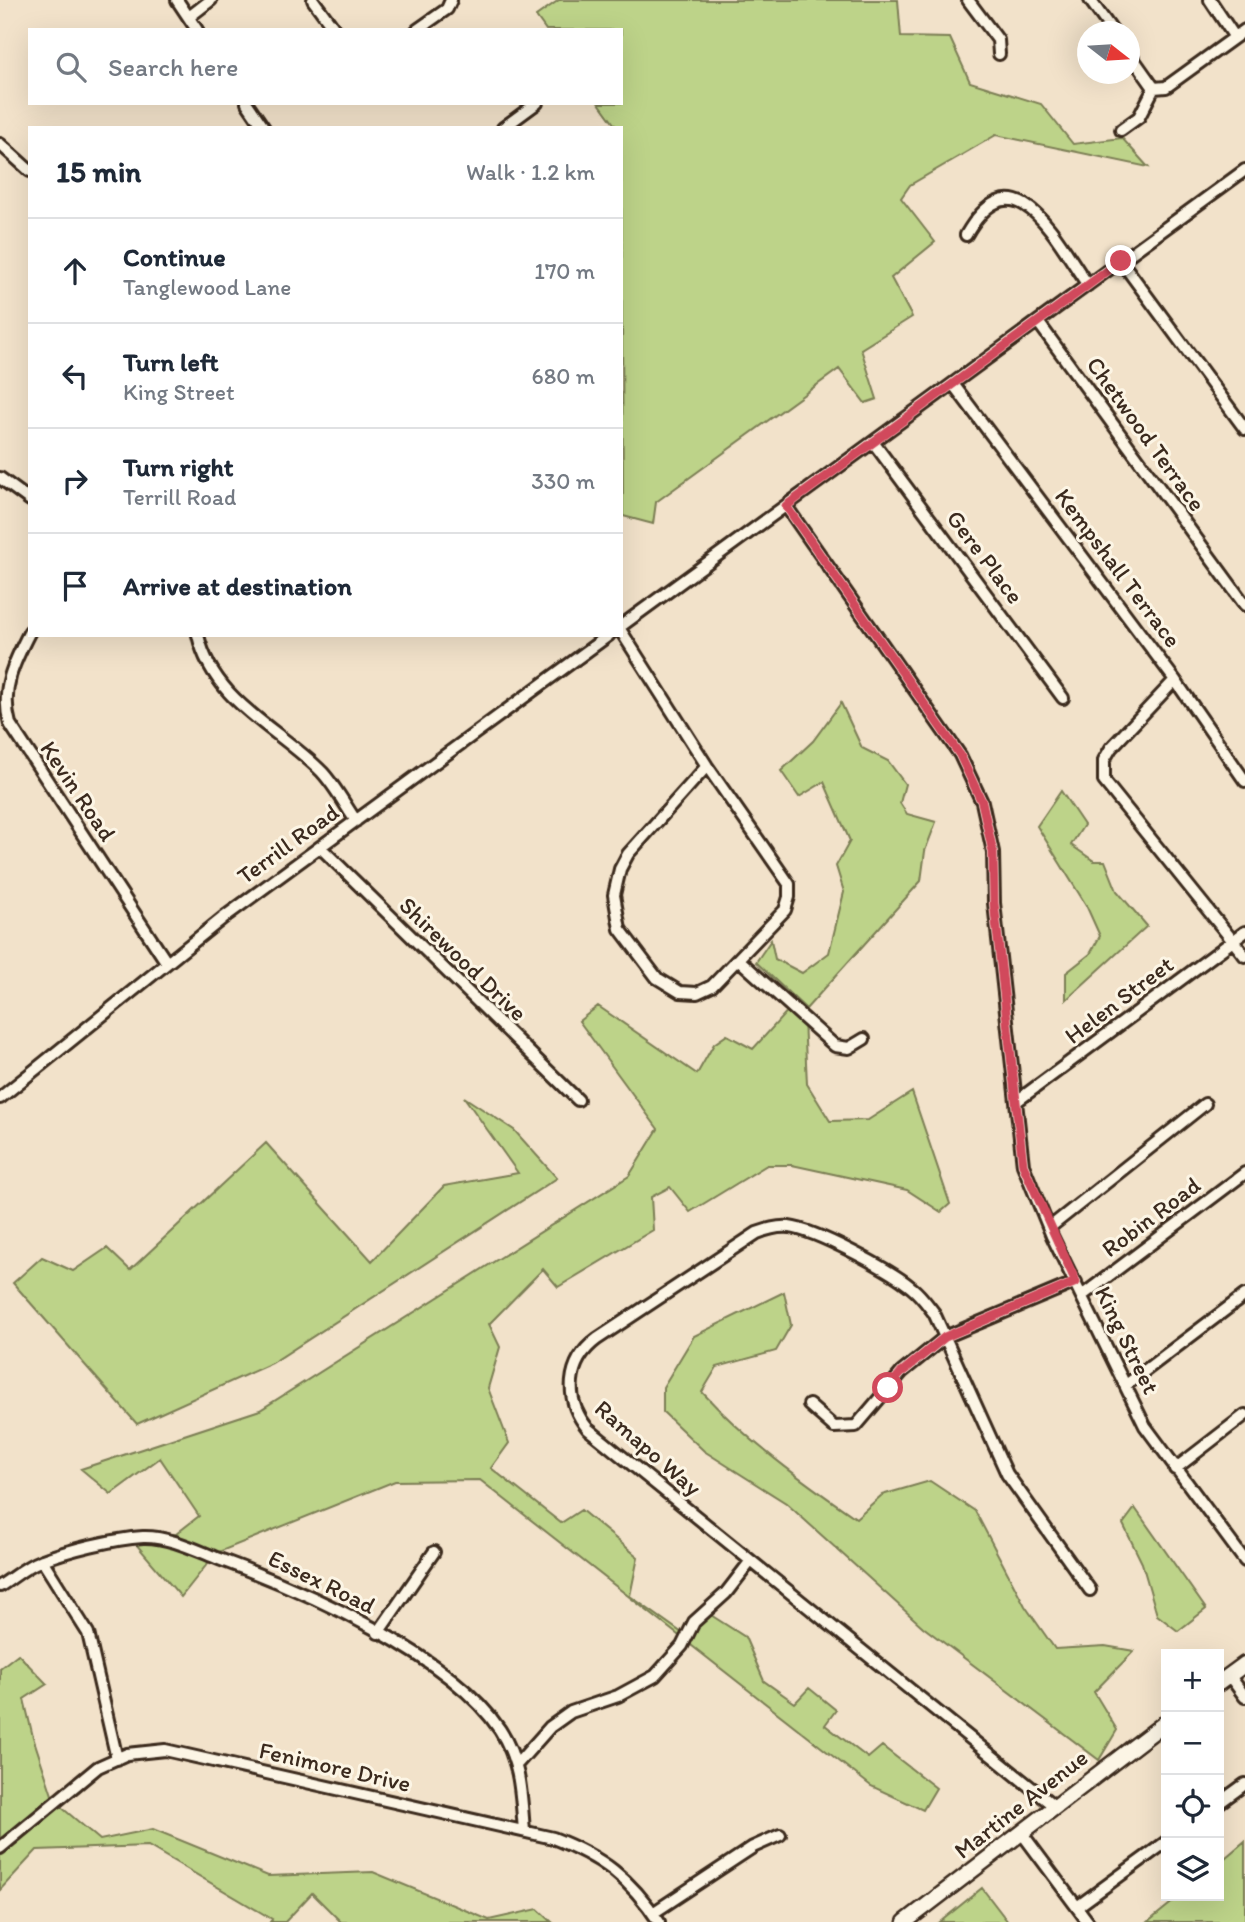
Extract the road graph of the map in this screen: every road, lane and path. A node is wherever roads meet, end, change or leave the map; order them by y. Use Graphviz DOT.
graph roads {
  1 [pos="177,0"];
  2 [pos="211,0"];
  3 [pos="313,0"];
  4 [pos="451,0"];
  5 [pos="968,0"];
  6 [pos="1090,0"];
  7 [pos="1210,0"];
  8 [pos="189,17"];
  9 [pos="1105,21"];
  10 [pos="196,28"];
  11 [pos="334,28"];
  12 [pos="419,28"];
  13 [pos="1245,30"];
  14 [pos="1234,36"];
  15 [pos="999,54"];
  16 [pos="1140,69"];
  17 [pos="1154,88"];
  18 [pos="248,105"];
  19 [pos="534,105"];
  20 [pos="263,126"];
  21 [pos="506,126"];
  22 [pos="1121,130"];
  23 [pos="0,144"];
  24 [pos="28,169"];
  25 [pos="1245,170"];
  26 [pos="966,236"];
  27 [pos="1121,261"];
  28 [pos="1088,285"];
  29 [pos="1038,322"];
  30 [pos="953,384"];
  31 [pos="1245,429"];
  32 [pos="873,442"];
  33 [pos="0,478"];
  34 [pos="28,499"];
  35 [pos="786,506"];
  36 [pos="1245,605"];
  37 [pos="623,628"];
  38 [pos="623,632"];
  39 [pos="28,635"];
  40 [pos="198,637"];
  41 [pos="607,637"];
  42 [pos="1175,680"];
  43 [pos="1063,698"];
  44 [pos="707,766"];
  45 [pos="1245,781"];
  46 [pos="356,821"];
  47 [pos="320,848"];
  48 [pos="1245,932"];
  49 [pos="1234,941"];
  50 [pos="1245,956"];
  51 [pos="738,959"];
  52 [pos="167,963"];
  53 [pos="864,1040"];
  54 [pos="0,1098"];
  55 [pos="578,1100"];
  56 [pos="1017,1101"];
  57 [pos="1205,1104"];
  58 [pos="1245,1173"];
  59 [pos="1049,1228"];
  60 [pos="1076,1282"];
  61 [pos="1083,1295"];
  62 [pos="1245,1295"];
  63 [pos="945,1337"];
  64 [pos="1126,1385"];
  65 [pos="809,1405"];
  66 [pos="1245,1415"];
  67 [pos="1175,1469"];
  68 [pos="1245,1539"];
  69 [pos="1234,1547"];
  70 [pos="434,1552"];
  71 [pos="42,1560"];
  72 [pos="1245,1560"];
  73 [pos="750,1562"];
  74 [pos="0,1586"];
  75 [pos="1090,1590"];
  76 [pos="378,1633"];
  77 [pos="1245,1664"];
  78 [pos="1224,1679"];
  79 [pos="1245,1697"];
  80 [pos="1161,1726"];
  81 [pos="117,1759"];
  82 [pos="518,1763"];
  83 [pos="1245,1784"];
  84 [pos="1224,1799"];
  85 [pos="1054,1806"];
  86 [pos="524,1831"];
  87 [pos="1021,1832"];
  88 [pos="780,1836"];
  89 [pos="1161,1846"];
  90 [pos="0,1848"];
  91 [pos="1077,1907"];
  92 [pos="656,1918"];
  93 [pos="905,1922"];
  94 [pos="1088,1922"];
  1 -- 8 [label="street"];
  2 -- 8 [label="street"];
  3 -- 11 [label="street"];
  4 -- 12 [label="street"];
  5 -- 15 [label="street"];
  6 -- 9 [label="street"];
  7 -- 14 [label="street"];
  8 -- 10 [label="street"];
  13 -- 14 [label="street"];
  14 -- 17 [label="street"];
  16 -- 17 [label="street"];
  17 -- 22 [label="street"];
  18 -- 20 [label="street"];
  19 -- 21 [label="street"];
  23 -- 24 [label="street"];
  25 -- 27 [label="street"];
  26 -- 28 [label="street"];
  27 -- 28 [label="street"];
  27 -- 31 [label="street"];
  28 -- 29 [label="street"];
  29 -- 30 [label="street"];
  29 -- 36 [label="street, Chetwood Terrace"];
  30 -- 32 [label="street"];
  30 -- 42 [label="street, Kempshall Terrace"];
  32 -- 35 [label="street"];
  32 -- 43 [label="street, Gere Place"];
  33 -- 34 [label="street"];
  35 -- 37 [label="street"];
  35 -- 56 [label="street, King Street"];
  38 -- 44 [label="street"];
  39 -- 52 [label="street, Kevin Road"];
  40 -- 46 [label="street"];
  41 -- 46 [label="street, Terrill Road"];
  42 -- 45 [label="street, Kempshall Terrace"];
  42 -- 49 [label="street"];
  44 -- 51 [label="street"];
  44 -- 51 [label="street"];
  46 -- 47 [label="street, Terrill Road"];
  47 -- 52 [label="street, Terrill Road"];
  47 -- 55 [label="street, Shirewood Drive"];
  48 -- 49 [label="street, Helen Street"];
  49 -- 50 [label="street"];
  49 -- 56 [label="street, Helen Street"];
  51 -- 53 [label="street"];
  52 -- 54 [label="street, Terrill Road"];
  56 -- 59 [label="street, King Street"];
  57 -- 59 [label="street"];
  58 -- 61 [label="street, Robin Road"];
  59 -- 60 [label="street, King Street"];
  60 -- 61 [label="street, King Street"];
  60 -- 63 [label="street"];
  61 -- 64 [label="street, King Street"];
  62 -- 64 [label="street"];
  63 -- 65 [label="street"];
  63 -- 73 [label="street, Ramapo Way"];
  63 -- 75 [label="street, Ramapo Way"];
  64 -- 67 [label="street, King Street"];
  66 -- 67 [label="street"];
  67 -- 69 [label="street, King Street"];
  68 -- 69 [label="street"];
  69 -- 72 [label="street, King Street"];
  70 -- 76 [label="street"];
  71 -- 74 [label="street, Essex Road"];
  71 -- 76 [label="street, Essex Road"];
  71 -- 81 [label="street"];
  73 -- 82 [label="street"];
  73 -- 85 [label="street, Ramapo Way"];
  76 -- 82 [label="street, Essex Road"];
  77 -- 78 [label="main road"];
  78 -- 79 [label="street"];
  80 -- 85 [label="main road, Martine Avenue"];
  81 -- 86 [label="street, Fenimore Drive"];
  81 -- 90 [label="street, Fenimore Drive"];
  82 -- 86 [label="street, Essex Road"];
  83 -- 84 [label="street"];
  85 -- 87 [label="main road, Martine Avenue"];
  86 -- 92 [label="street, Fenimore Drive"];
  87 -- 91 [label="street"];
  87 -- 93 [label="main road, Martine Avenue"];
  88 -- 92 [label="street"];
  89 -- 91 [label="street"];
  91 -- 94 [label="street"];
}
